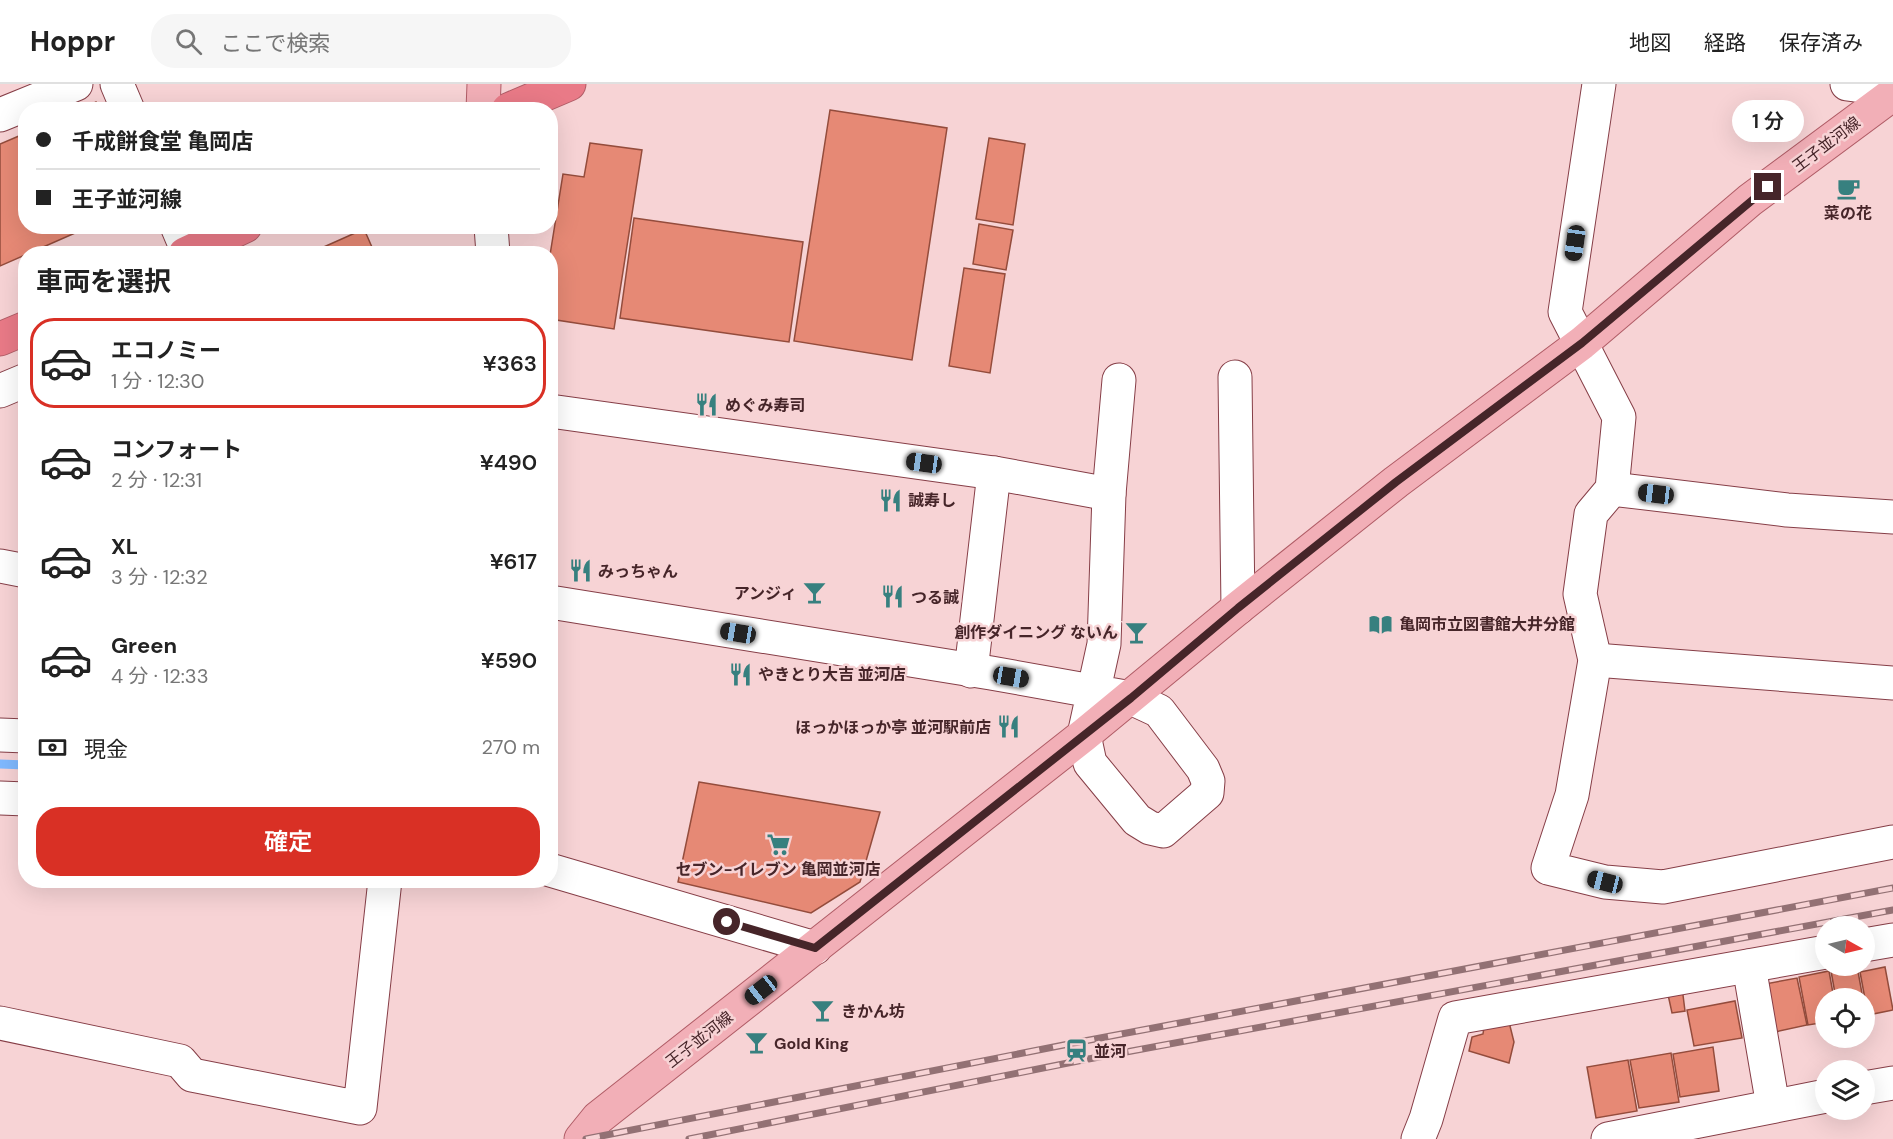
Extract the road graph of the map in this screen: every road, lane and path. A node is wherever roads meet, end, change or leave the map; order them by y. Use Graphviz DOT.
graph roads {
  1 [pos="76,84"];
  2 [pos="117,84"];
  3 [pos="484,84"];
  4 [pos="569,84"];
  5 [pos="1599,84"];
  6 [pos="1847,84"];
  7 [pos="1893,92"];
  8 [pos="32,102"];
  9 [pos="125,102"];
  10 [pos="483,102"];
  11 [pos="527,102"];
  12 [pos="18,108"];
  13 [pos="0,115"];
  14 [pos="217,234"];
  15 [pos="183,244"];
  16 [pos="18,331"];
  17 [pos="0,339"];
  18 [pos="1582,343"];
  19 [pos="1235,377"];
  20 [pos="1119,380"];
  21 [pos="18,383"];
  22 [pos="0,391"];
  23 [pos="558,412"];
  24 [pos="994,473"];
  25 [pos="1612,489"];
  26 [pos="1109,494"];
  27 [pos="1893,517"];
  28 [pos="0,566"];
  29 [pos="18,569"];
  30 [pos="558,603"];
  31 [pos="1238,608"];
  32 [pos="1596,660"];
  33 [pos="971,671"];
  34 [pos="1893,683"];
  35 [pos="1093,690"];
  36 [pos="1131,698"];
  37 [pos="0,735"];
  38 [pos="1084,735"];
  39 [pos="18,736"];
  40 [pos="0,798"];
  41 [pos="18,799"];
  42 [pos="1893,842"];
  43 [pos="558,872"];
  44 [pos="384,888"];
  45 [pos="1893,940"];
  46 [pos="1875,943"];
  47 [pos="815,948"];
  48 [pos="1815,954"];
  49 [pos="1749,966"];
  50 [pos="0,1023"];
  51 [pos="1893,1083"];
  52 [pos="1875,1087"];
  53 [pos="1815,1098"];
  54 [pos="1773,1106"];
  55 [pos="580,1139"];
  56 [pos="1418,1139"];
  57 [pos="1608,1139"];
  1 -- 8 [label="street"];
  2 -- 9 [label="street"];
  3 -- 10 [label="main road"];
  4 -- 11 [label="highway"];
  5 -- 18 [label="street"];
  6 -- 7 [label="street"];
  7 -- 18 [label="main road, 王子並河線"];
  12 -- 13 [label="street"];
  14 -- 15 [label="highway"];
  16 -- 17 [label="highway"];
  18 -- 25 [label="street"];
  18 -- 31 [label="main road, 王子並河線"];
  19 -- 31 [label="street"];
  20 -- 26 [label="street"];
  21 -- 22 [label="street"];
  23 -- 24 [label="street"];
  24 -- 26 [label="street"];
  24 -- 33 [label="street"];
  25 -- 27 [label="street"];
  25 -- 32 [label="street"];
  26 -- 35 [label="street"];
  28 -- 29 [label="street"];
  30 -- 33 [label="street"];
  31 -- 36 [label="main road, 王子並河線"];
  32 -- 34 [label="street"];
  32 -- 42 [label="street"];
  33 -- 35 [label="street"];
  35 -- 36 [label="street"];
  35 -- 38 [label="street"];
  36 -- 38 [label="main road, 王子並河線"];
  36 -- 38 [label="street"];
  37 -- 39 [label="street"];
  38 -- 47 [label="main road, 王子並河線"];
  40 -- 41 [label="street"];
  43 -- 47 [label="street"];
  44 -- 50 [label="street"];
  45 -- 46 [label="street"];
  47 -- 55 [label="main road, 王子並河線"];
  48 -- 49 [label="street"];
  49 -- 54 [label="street"];
  49 -- 56 [label="street"];
  51 -- 52 [label="street"];
  53 -- 54 [label="street"];
  54 -- 57 [label="street"];
}
